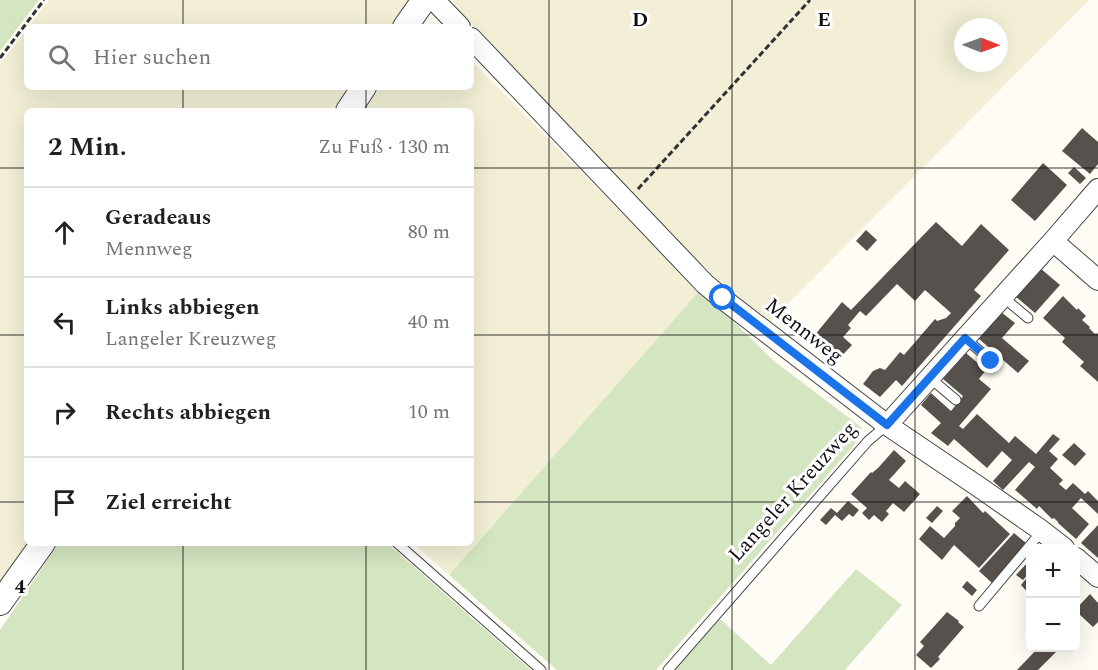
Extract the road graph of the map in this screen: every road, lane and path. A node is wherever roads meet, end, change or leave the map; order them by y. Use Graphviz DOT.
graph roads {
  1 [pos="44,0"];
  2 [pos="424,0"];
  3 [pos="434,0"];
  4 [pos="810,0"];
  5 [pos="26,24"];
  6 [pos="407,24"];
  7 [pos="457,24"];
  8 [pos="24,26"];
  9 [pos="474,41"];
  10 [pos="0,58"];
  11 [pos="362,90"];
  12 [pos="350,108"];
  13 [pos="1098,189"];
  14 [pos="627,202"];
  15 [pos="1053,241"];
  16 [pos="1098,280"];
  17 [pos="1003,297"];
  18 [pos="1028,318"];
  19 [pos="965,338"];
  20 [pos="991,361"];
  21 [pos="930,378"];
  22 [pos="956,400"];
  23 [pos="887,425"];
  24 [pos="1042,531"];
  25 [pos="1058,544"];
  26 [pos="41,546"];
  27 [pos="400,546"];
  28 [pos="1080,561"];
  29 [pos="1098,577"];
  30 [pos="0,603"];
  31 [pos="979,606"];
  32 [pos="541,670"];
  33 [pos="668,670"];
  1 -- 5 [label="path"];
  2 -- 6 [label="street"];
  3 -- 7 [label="street"];
  4 -- 14 [label="path"];
  8 -- 10 [label="path"];
  9 -- 14 [label="street, Mennweg"];
  11 -- 12 [label="street"];
  13 -- 15 [label="street, Langeler Kreuzweg"];
  14 -- 23 [label="street, Mennweg"];
  15 -- 16 [label="street"];
  15 -- 17 [label="street, Langeler Kreuzweg"];
  17 -- 18 [label="lane"];
  17 -- 19 [label="street, Langeler Kreuzweg"];
  19 -- 20 [label="lane"];
  19 -- 21 [label="street, Langeler Kreuzweg"];
  21 -- 22 [label="lane"];
  21 -- 23 [label="street, Langeler Kreuzweg"];
  23 -- 24 [label="street, Mennweg"];
  23 -- 33 [label="lane, Langeler Kreuzweg"];
  24 -- 25 [label="street, Mennweg"];
  24 -- 31 [label="lane"];
  26 -- 30 [label="street"];
  27 -- 32 [label="lane"];
  28 -- 29 [label="street"];
}
